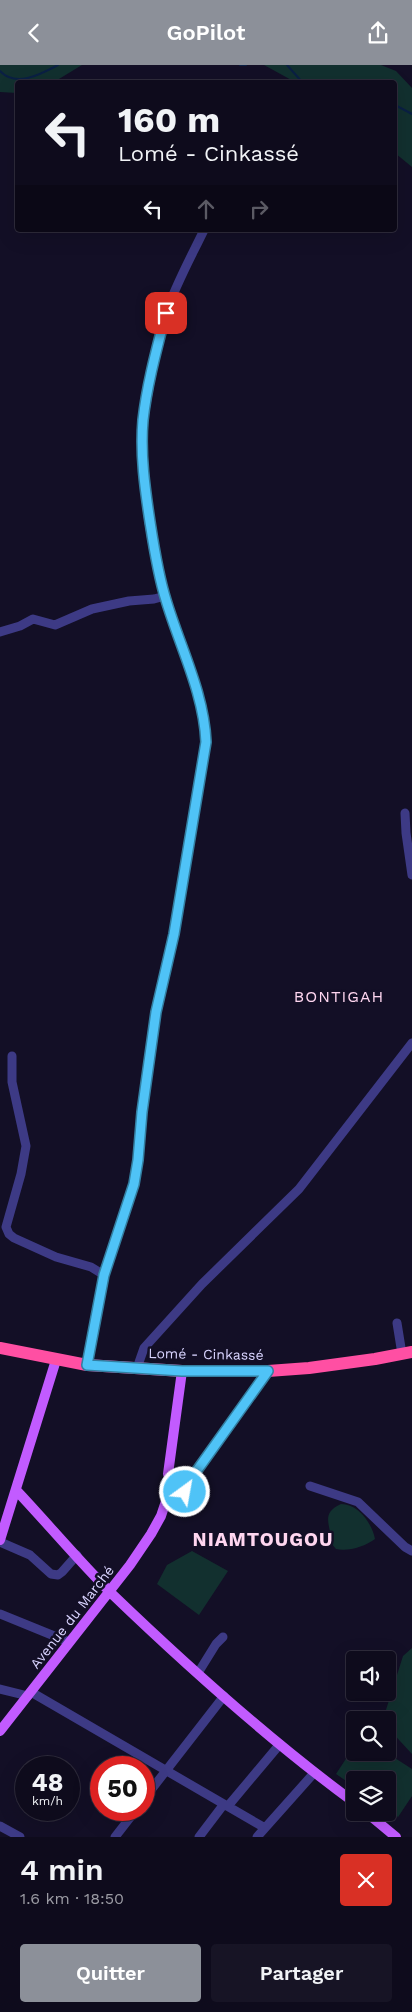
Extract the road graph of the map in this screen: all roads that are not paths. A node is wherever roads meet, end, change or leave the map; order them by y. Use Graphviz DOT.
graph roads {
  1 [pos="203,232"];
  2 [pos="164,595"];
  3 [pos="0,632"];
  4 [pos="405,813"];
  5 [pos="412,875"];
  6 [pos="412,1043"];
  7 [pos="12,1056"];
  8 [pos="104,1275"];
  9 [pos="397,1323"];
  10 [pos="0,1348"];
  11 [pos="407,1353"];
  12 [pos="56,1360"];
  13 [pos="87,1365"];
  14 [pos="137,1368"];
  15 [pos="182,1371"];
  16 [pos="268,1371"];
  17 [pos="172,1483"];
  18 [pos="188,1483"];
  19 [pos="310,1486"];
  20 [pos="16,1490"];
  21 [pos="182,1493"];
  22 [pos="5,1511"];
  23 [pos="161,1516"];
  24 [pos="0,1541"];
  25 [pos="412,1551"];
  26 [pos="77,1555"];
  27 [pos="110,1592"];
  28 [pos="0,1614"];
  29 [pos="223,1637"];
  30 [pos="69,1642"];
  31 [pos="198,1673"];
  32 [pos="0,1689"];
  33 [pos="29,1694"];
  34 [pos="224,1696"];
  35 [pos="0,1731"];
  36 [pos="280,1744"];
  37 [pos="166,1770"];
  38 [pos="314,1773"];
  39 [pos="155,1784"];
  40 [pos="346,1796"];
  41 [pos="226,1805"];
  42 [pos="127,1821"];
  43 [pos="377,1821"];
  44 [pos="0,1826"];
  45 [pos="265,1828"];
  46 [pos="20,1837"];
  47 [pos="115,1837"];
  48 [pos="199,1837"];
  49 [pos="257,1837"];
  50 [pos="396,1837"];
  1 -- 2 [label="street"];
  2 -- 3 [label="street"];
  2 -- 8 [label="street"];
  4 -- 5 [label="street"];
  6 -- 14 [label="street"];
  7 -- 8 [label="street"];
  8 -- 13 [label="street"];
  9 -- 11 [label="street"];
  10 -- 12 [label="highway, Lomé - Cinkassé"];
  11 -- 16 [label="highway, Lomé - Cinkassé"];
  12 -- 13 [label="highway, Lomé - Cinkassé"];
  12 -- 20 [label="main road"];
  13 -- 14 [label="highway, Lomé - Cinkassé"];
  14 -- 15 [label="highway, Lomé - Cinkassé"];
  15 -- 16 [label="highway, Lomé - Cinkassé"];
  15 -- 17 [label="main road"];
  16 -- 18 [label="main road"];
  17 -- 18 [label="main road"];
  17 -- 21 [label="main road"];
  17 -- 23 [label="main road, Avenue du Marché"];
  18 -- 21 [label="main road"];
  19 -- 25 [label="street"];
  20 -- 22 [label="main road"];
  20 -- 26 [label="main road"];
  21 -- 23 [label="main road, Avenue du Marché"];
  22 -- 24 [label="main road"];
  23 -- 27 [label="main road, Avenue du Marché"];
  24 -- 26 [label="street"];
  26 -- 27 [label="main road"];
  27 -- 30 [label="main road, Avenue du Marché"];
  27 -- 31 [label="main road"];
  28 -- 30 [label="street"];
  29 -- 31 [label="street"];
  30 -- 33 [label="main road, Avenue du Marché"];
  31 -- 34 [label="main road"];
  32 -- 33 [label="street"];
  33 -- 35 [label="main road, Avenue du Marché"];
  33 -- 37 [label="street"];
  34 -- 36 [label="main road"];
  34 -- 37 [label="street"];
  36 -- 38 [label="main road"];
  36 -- 41 [label="street"];
  37 -- 39 [label="street"];
  37 -- 41 [label="street"];
  38 -- 40 [label="main road"];
  38 -- 45 [label="street"];
  41 -- 45 [label="street"];
  41 -- 48 [label="street"];
  42 -- 47 [label="street"];
  43 -- 50 [label="main road"];
  44 -- 46 [label="street"];
  45 -- 49 [label="street"];
}
